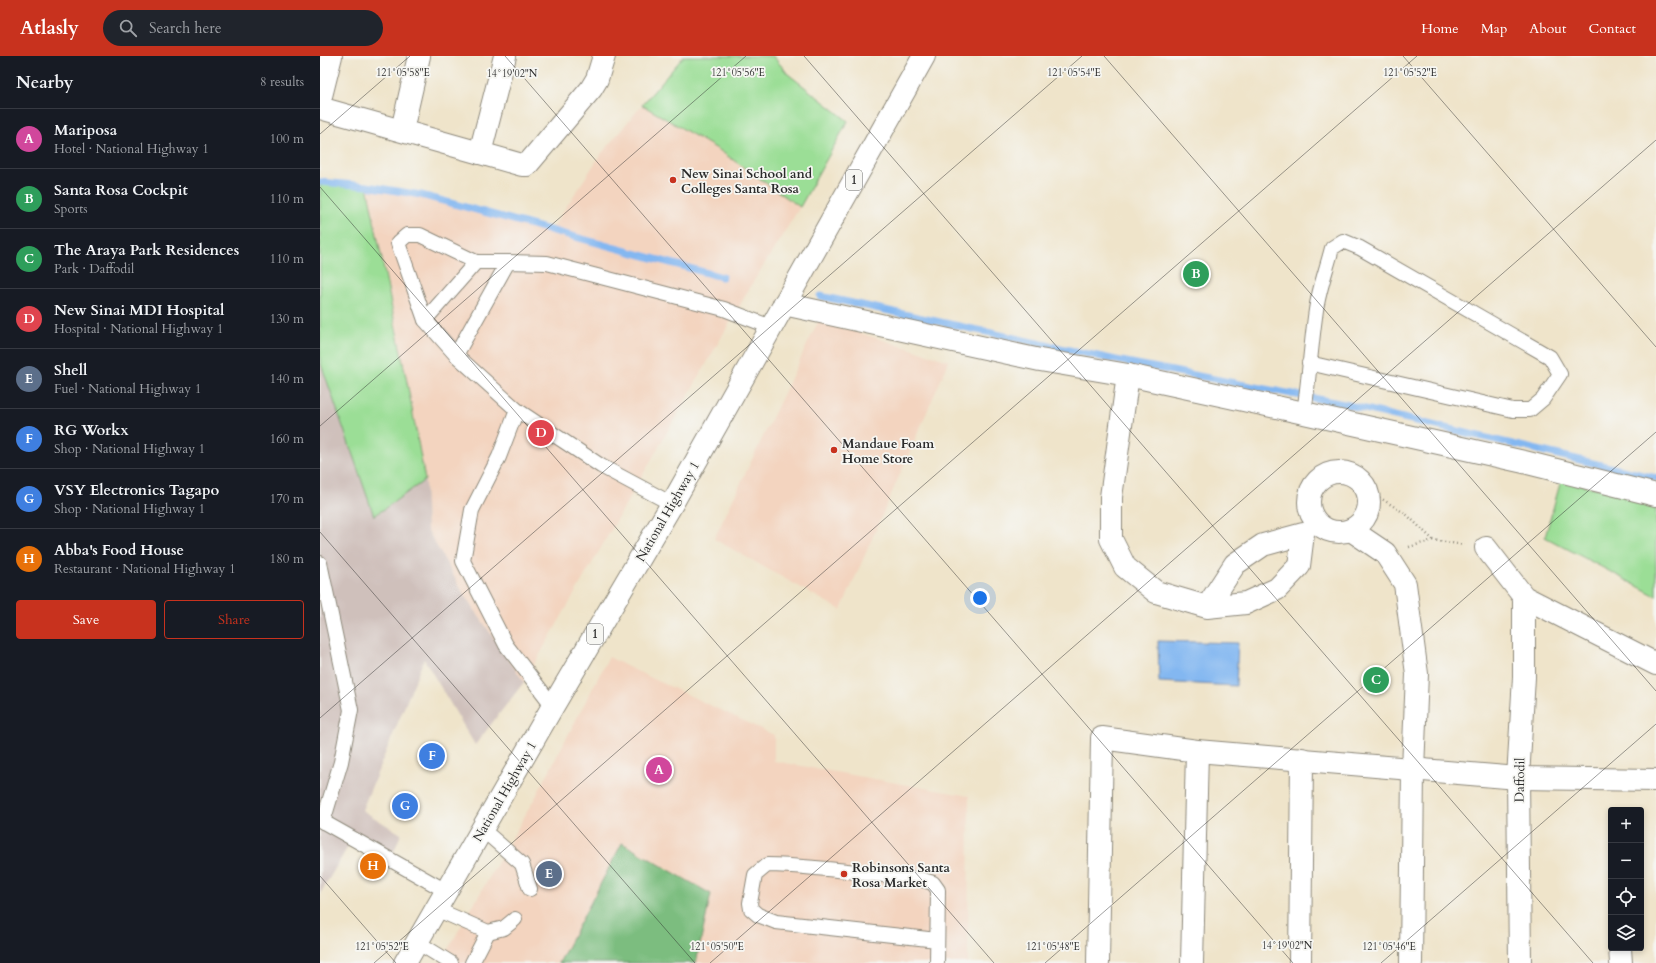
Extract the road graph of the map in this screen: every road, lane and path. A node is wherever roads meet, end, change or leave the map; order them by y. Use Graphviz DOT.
graph roads {
  1 [pos="331,56"];
  2 [pos="419,56"];
  3 [pos="505,56"];
  4 [pos="604,56"];
  5 [pos="924,56"];
  6 [pos="320,100"];
  7 [pos="320,108"];
  8 [pos="402,130"];
  9 [pos="480,153"];
  10 [pos="476,262"];
  11 [pos="508,262"];
  12 [pos="784,304"];
  13 [pos="425,320"];
  14 [pos="771,328"];
  15 [pos="456,356"];
  16 [pos="1309,363"];
  17 [pos="1128,375"];
  18 [pos="1306,401"];
  19 [pos="517,410"];
  20 [pos="1366,489"];
  21 [pos="1656,495"];
  22 [pos="672,504"];
  23 [pos="1309,527"];
  24 [pos="1350,530"];
  25 [pos="1486,548"];
  26 [pos="320,563"];
  27 [pos="1524,597"];
  28 [pos="1207,608"];
  29 [pos="1656,664"];
  30 [pos="553,706"];
  31 [pos="1197,751"];
  32 [pos="1302,759"];
  33 [pos="1413,768"];
  34 [pos="1518,778"];
  35 [pos="1656,780"];
  36 [pos="322,821"];
  37 [pos="482,829"];
  38 [pos="530,889"];
  39 [pos="441,900"];
  40 [pos="515,919"];
  41 [pos="488,932"];
  42 [pos="937,940"];
  43 [pos="417,942"];
  44 [pos="1620,951"];
  45 [pos="405,963"];
  46 [pos="450,963"];
  47 [pos="472,963"];
  48 [pos="937,963"];
  49 [pos="1098,963"];
  50 [pos="1192,963"];
  51 [pos="1300,963"];
  52 [pos="1411,963"];
  53 [pos="1520,963"];
  54 [pos="1621,963"];
  1 -- 6 [label="main road"];
  2 -- 8 [label="main road"];
  3 -- 9 [label="main road"];
  4 -- 9 [label="main road"];
  5 -- 12 [label="main road, National Highway 1 / 1"];
  7 -- 8 [label="main road"];
  8 -- 9 [label="main road"];
  10 -- 11 [label="lane"];
  10 -- 13 [label="lane"];
  10 -- 13 [label="lane"];
  11 -- 14 [label="lane"];
  11 -- 15 [label="lane"];
  12 -- 14 [label="main road, National Highway 1 / 1"];
  12 -- 17 [label="main road"];
  13 -- 15 [label="lane"];
  14 -- 22 [label="main road, National Highway 1 / 1"];
  15 -- 19 [label="lane"];
  16 -- 16 [label="lane"];
  16 -- 18 [label="lane"];
  17 -- 18 [label="main road"];
  17 -- 28 [label="main road"];
  18 -- 21 [label="main road"];
  19 -- 22 [label="lane"];
  19 -- 30 [label="lane"];
  20 -- 23 [label="main road"];
  20 -- 24 [label="main road"];
  20 -- 25 [label="path"];
  22 -- 30 [label="main road, National Highway 1 / 1"];
  23 -- 24 [label="main road"];
  23 -- 28 [label="main road"];
  23 -- 28 [label="main road"];
  24 -- 33 [label="main road"];
  25 -- 27 [label="main road"];
  26 -- 36 [label="lane"];
  27 -- 29 [label="main road"];
  27 -- 34 [label="main road, Daffodil"];
  30 -- 37 [label="main road, National Highway 1 / 1"];
  31 -- 32 [label="main road"];
  31 -- 49 [label="main road"];
  31 -- 50 [label="main road"];
  32 -- 33 [label="main road"];
  32 -- 51 [label="main road"];
  33 -- 34 [label="main road"];
  33 -- 52 [label="main road"];
  34 -- 35 [label="main road"];
  34 -- 53 [label="main road, Daffodil"];
  36 -- 39 [label="lane"];
  37 -- 38 [label="lane"];
  37 -- 39 [label="main road, National Highway 1 / 1"];
  39 -- 41 [label="lane"];
  39 -- 43 [label="main road, National Highway 1 / 1"];
  40 -- 41 [label="lane"];
  41 -- 47 [label="lane"];
  42 -- 42 [label="lane"];
  42 -- 48 [label="lane"];
  43 -- 45 [label="main road, National Highway 1 / 1"];
  43 -- 46 [label="lane"];
  44 -- 54 [label="main road"];
}
